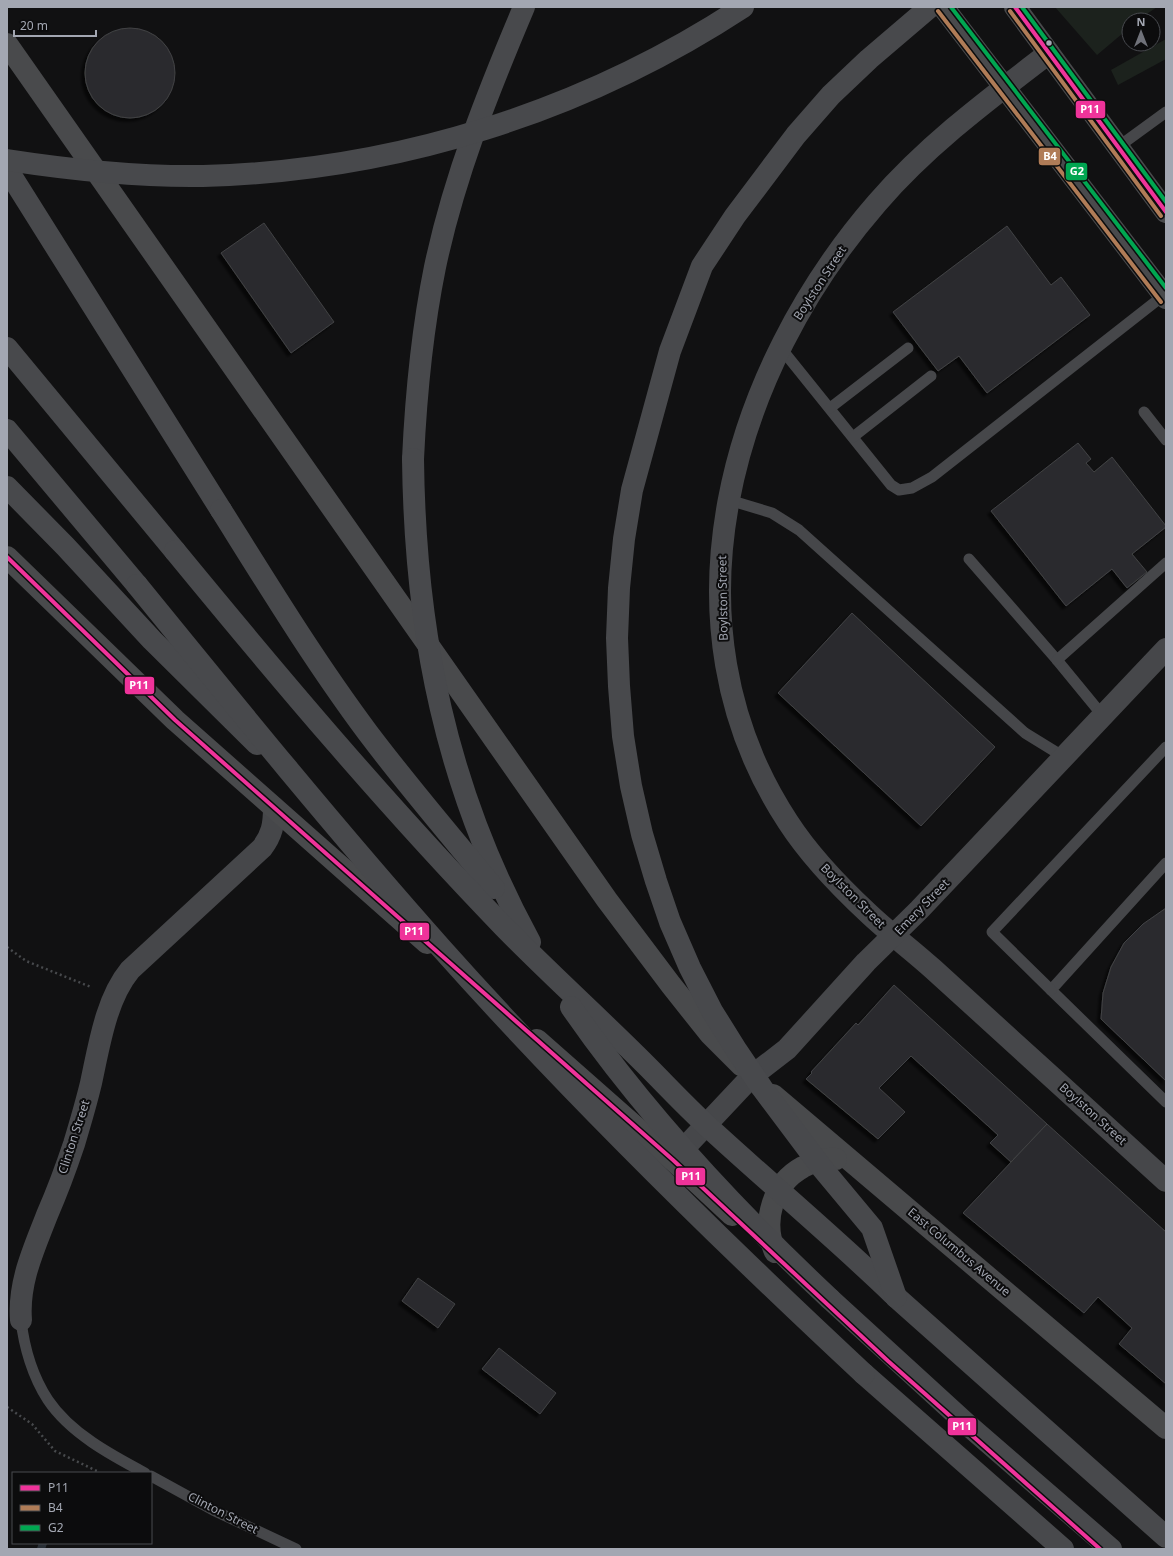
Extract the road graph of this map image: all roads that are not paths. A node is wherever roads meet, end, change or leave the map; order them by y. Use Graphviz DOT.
graph roads {
  1 [pos="524,7"];
  2 [pos="743,7"];
  3 [pos="930,7"];
  4 [pos="943,7"];
  5 [pos="1015,7"];
  6 [pos="7,44"];
  7 [pos="1049,53"];
  8 [pos="1005,87"];
  9 [pos="1166,112"];
  10 [pos="1118,147"];
  11 [pos="7,160"];
  12 [pos="7,170"];
  13 [pos="1166,212"];
  14 [pos="1165,297"];
  15 [pos="780,347"];
  16 [pos="7,348"];
  17 [pos="908,348"];
  18 [pos="931,376"];
  19 [pos="830,408"];
  20 [pos="1144,412"];
  21 [pos="7,430"];
  22 [pos="853,437"];
  23 [pos="1166,440"];
  24 [pos="7,487"];
  25 [pos="729,500"];
  26 [pos="7,557"];
  27 [pos="969,559"];
  28 [pos="1166,563"];
  29 [pos="1166,649"];
  30 [pos="1057,660"];
  31 [pos="1103,716"];
  32 [pos="1166,747"];
  33 [pos="1064,757"];
  34 [pos="315,802"];
  35 [pos="274,808"];
  36 [pos="1166,863"];
  37 [pos="894,935"];
  38 [pos="1051,990"];
  39 [pos="645,1063"];
  40 [pos="752,1076"];
  41 [pos="1166,1102"];
  42 [pos="673,1160"];
  43 [pos="851,1160"];
  44 [pos="1166,1181"];
  45 [pos="778,1258"];
  46 [pos="896,1297"];
  47 [pos="21,1320"];
  48 [pos="1166,1428"];
  49 [pos="143,1472"];
  50 [pos="152,1477"];
  51 [pos="1166,1537"];
  52 [pos="296,1549"];
  53 [pos="1063,1549"];
  54 [pos="1100,1549"];
  55 [pos="1111,1549"];
  1 -- 55 [label="highway, bridge"];
  2 -- 11 [label="highway, bridge"];
  3 -- 46 [label="highway, bridge"];
  4 -- 8 [label="main road"];
  5 -- 7 [label="main road"];
  6 -- 40 [label="main road, East Columbus Avenue"];
  7 -- 8 [label="street, Boylston Street"];
  7 -- 10 [label="main road"];
  8 -- 14 [label="main road"];
  8 -- 15 [label="street, Boylston Street"];
  9 -- 10 [label="lane"];
  10 -- 13 [label="main road"];
  12 -- 39 [label="highway, bridge"];
  14 -- 22 [label="lane"];
  15 -- 19 [label="lane"];
  15 -- 25 [label="street, Boylston Street"];
  16 -- 39 [label="highway, bridge"];
  17 -- 19 [label="lane"];
  18 -- 22 [label="lane"];
  19 -- 22 [label="lane"];
  20 -- 23 [label="lane"];
  21 -- 34 [label="highway, bridge"];
  24 -- 34 [label="highway, bridge"];
  25 -- 33 [label="lane"];
  25 -- 37 [label="street, Boylston Street"];
  26 -- 35 [label="main road"];
  27 -- 30 [label="lane"];
  28 -- 30 [label="lane"];
  29 -- 31 [label="street, Emery Street"];
  30 -- 31 [label="lane"];
  31 -- 33 [label="street, Emery Street"];
  32 -- 38 [label="lane"];
  33 -- 37 [label="street, Emery Street"];
  34 -- 53 [label="highway, bridge"];
  35 -- 42 [label="main road"];
  35 -- 47 [label="street, Clinton Street"];
  36 -- 38 [label="lane"];
  37 -- 40 [label="street, Emery Street"];
  37 -- 44 [label="street, Boylston Street"];
  38 -- 41 [label="lane"];
  39 -- 46 [label="highway, bridge"];
  40 -- 42 [label="street, Emery Street"];
  40 -- 43 [label="main road, East Columbus Avenue"];
  42 -- 45 [label="main road"];
  43 -- 45 [label="main road"];
  43 -- 48 [label="main road, East Columbus Avenue"];
  45 -- 54 [label="main road"];
  46 -- 51 [label="highway"];
  47 -- 49 [label="lane, Clinton Street"];
  50 -- 52 [label="lane, Clinton Street"];
}
